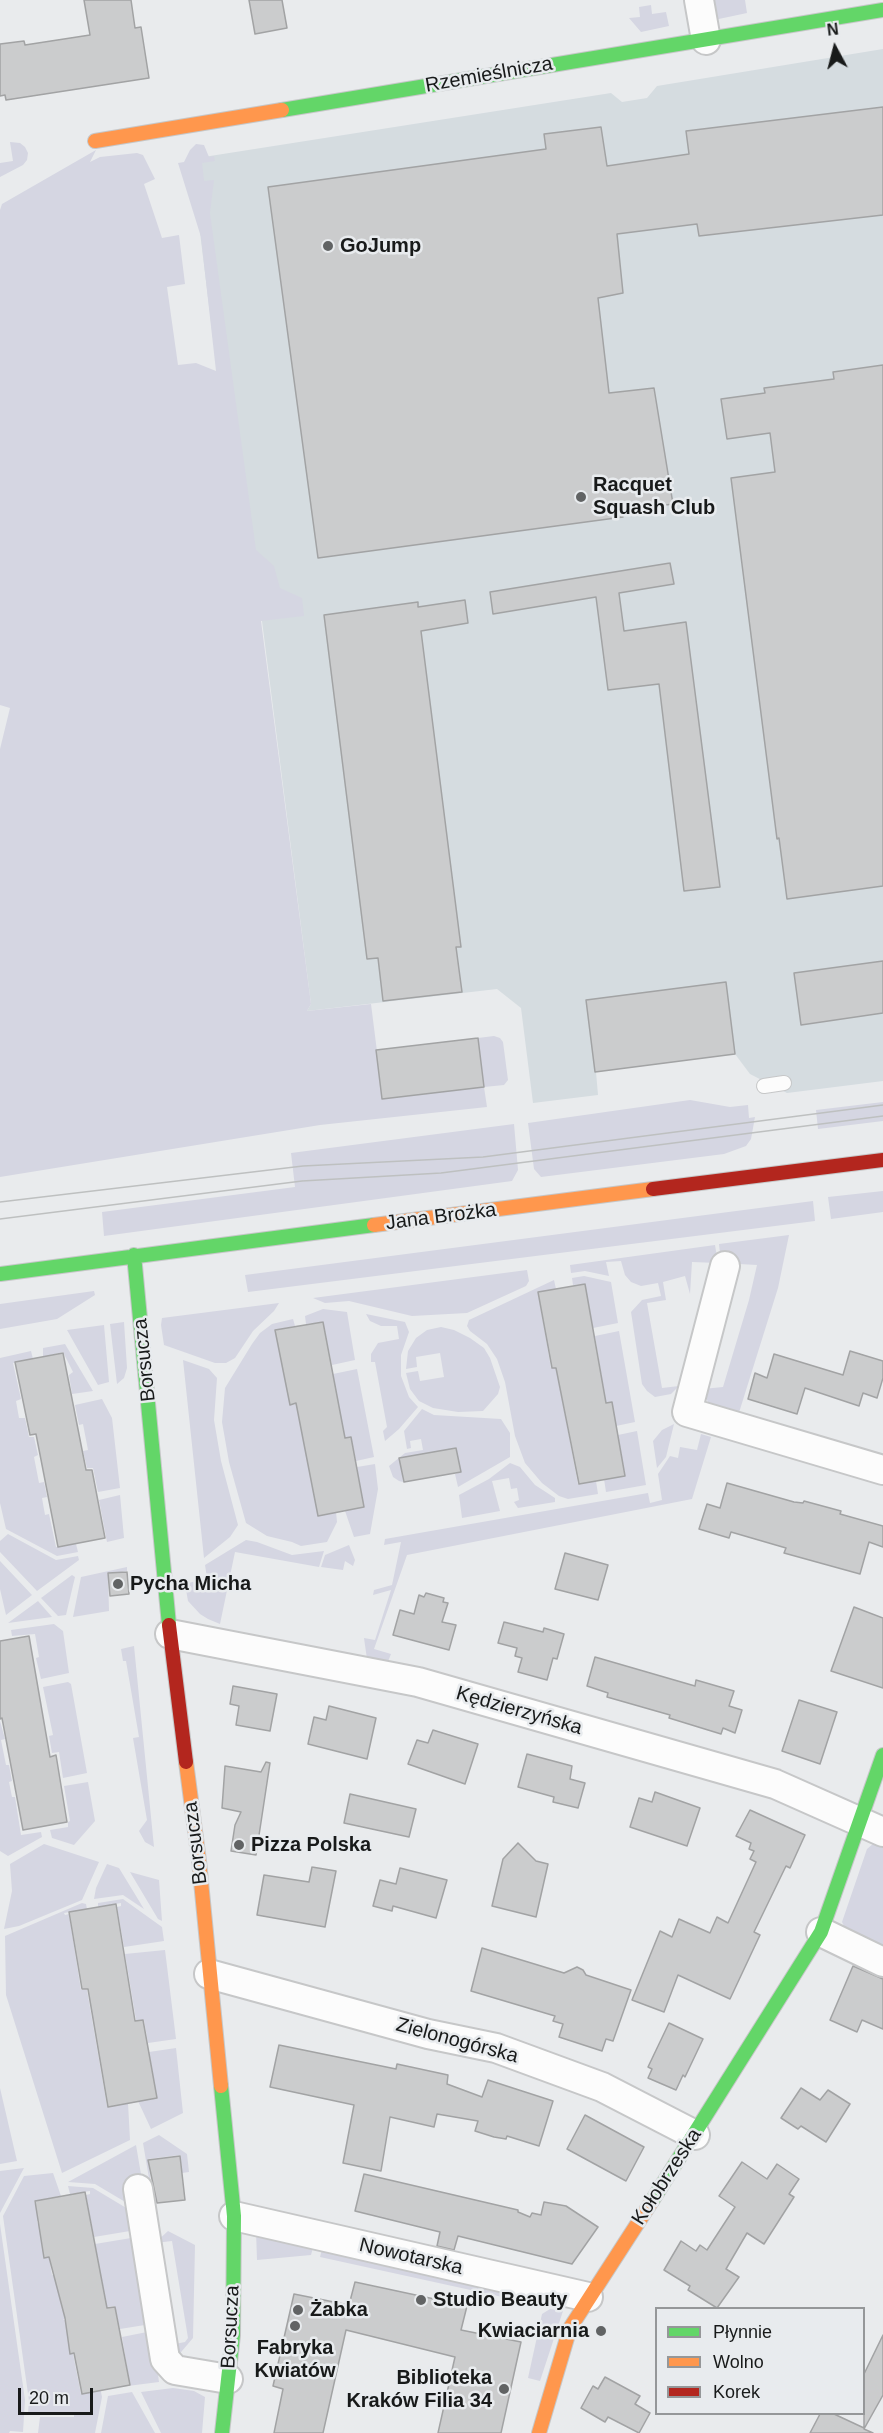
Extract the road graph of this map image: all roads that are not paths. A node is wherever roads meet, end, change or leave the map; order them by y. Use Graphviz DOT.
graph roads {
  1 [pos="699,0"];
  2 [pos="883,10"];
  3 [pos="706,40"];
  4 [pos="95,141"];
  5 [pos="784,1083"];
  6 [pos="764,1086"];
  7 [pos="883,1160"];
  8 [pos="134,1255"];
  9 [pos="725,1266"];
  10 [pos="0,1274"];
  11 [pos="883,1470"];
  12 [pos="170,1634"];
  13 [pos="883,1755"];
  14 [pos="871,1826"];
  15 [pos="820,1932"];
  16 [pos="883,1962"];
  17 [pos="209,1974"];
  18 [pos="695,2135"];
  19 [pos="138,2189"];
  20 [pos="234,2216"];
  21 [pos="588,2297"];
  22 [pos="228,2379"];
  23 [pos="222,2433"];
  24 [pos="539,2433"];
  1 -- 3 [label="street"];
  2 -- 3 [label="street, Rzemieślnicza"];
  3 -- 4 [label="street, Rzemieślnicza"];
  5 -- 6 [label="lane"];
  7 -- 8 [label="street, Jana Brożka"];
  8 -- 10 [label="street, Jana Brożka"];
  8 -- 12 [label="street, Borsucza"];
  9 -- 11 [label="street"];
  12 -- 14 [label="street, Kędzierzyńska"];
  12 -- 17 [label="street, Borsucza"];
  13 -- 14 [label="street, Kołobrzeska"];
  14 -- 15 [label="street, Kołobrzeska"];
  15 -- 16 [label="street"];
  15 -- 18 [label="street, Kołobrzeska"];
  17 -- 18 [label="street, Zielonogórska"];
  17 -- 20 [label="street, Borsucza"];
  18 -- 21 [label="street, Kołobrzeska"];
  19 -- 22 [label="street"];
  20 -- 21 [label="street, Nowotarska"];
  20 -- 22 [label="street, Borsucza"];
  21 -- 24 [label="street, Kołobrzeska"];
  22 -- 23 [label="street, Borsucza"];
}
